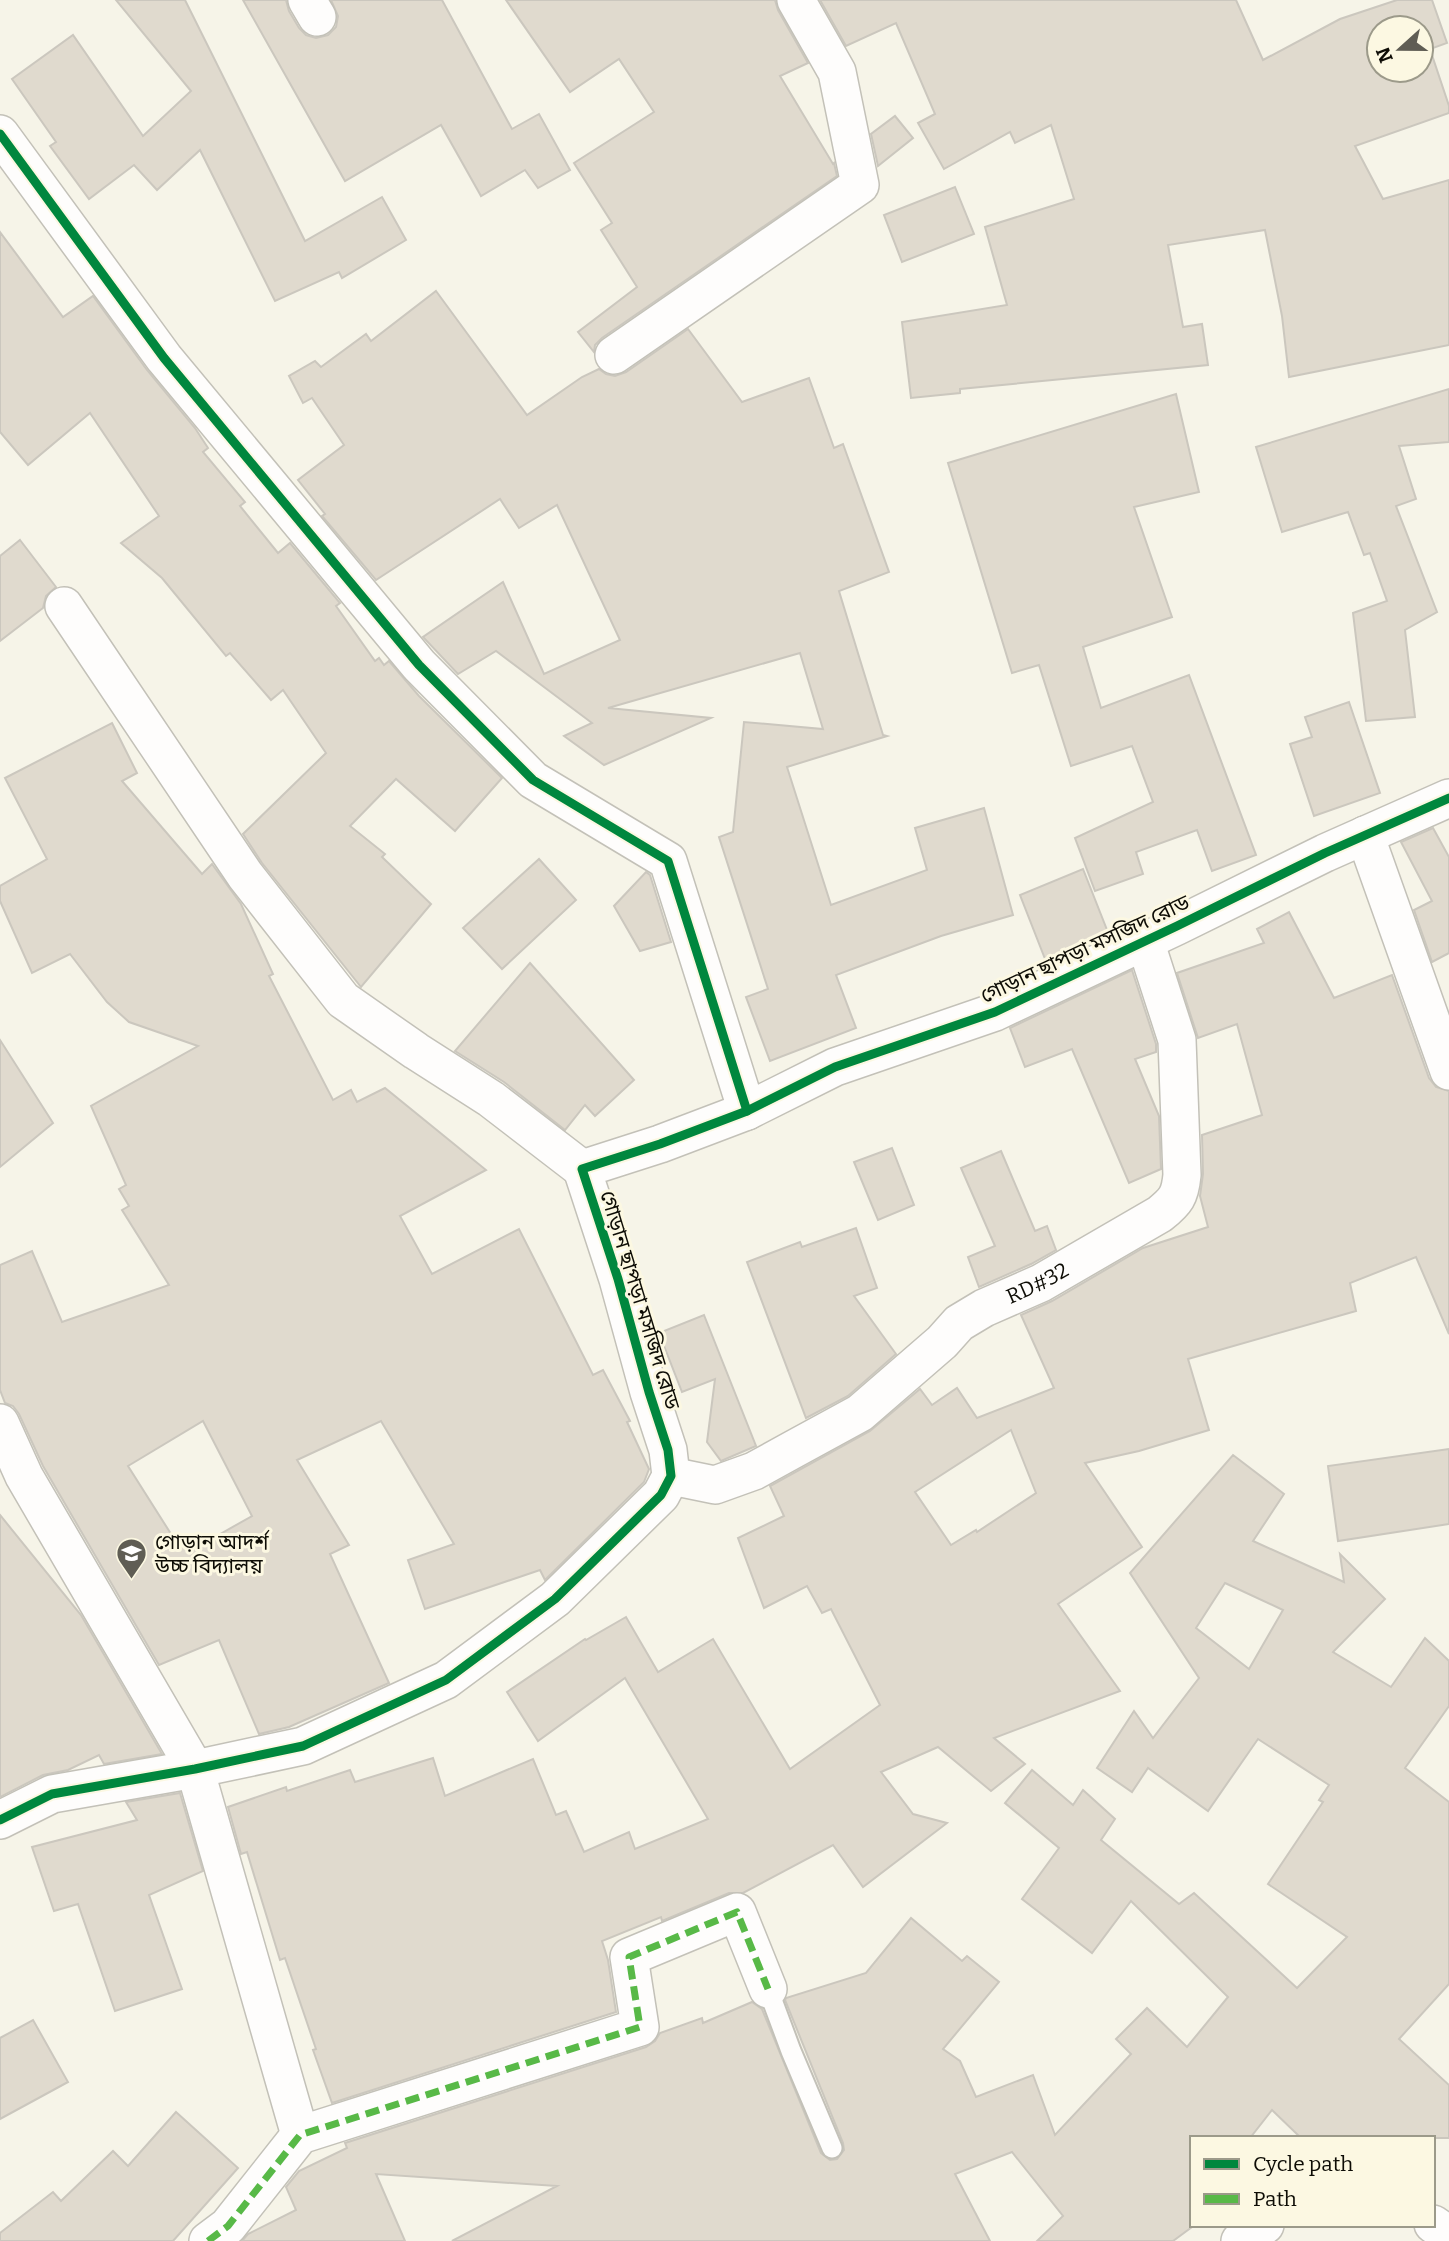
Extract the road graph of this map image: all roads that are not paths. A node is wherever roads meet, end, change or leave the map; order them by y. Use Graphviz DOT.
graph roads {
  1 [pos="796,0"];
  2 [pos="0,134"];
  3 [pos="614,355"];
  4 [pos="64,606"];
  5 [pos="1449,798"];
  6 [pos="1365,835"];
  7 [pos="1145,941"];
  8 [pos="1449,1071"];
  9 [pos="747,1111"];
  10 [pos="582,1169"];
  11 [pos="0,1423"];
  12 [pos="671,1476"];
  13 [pos="195,1769"];
  14 [pos="0,1820"];
  15 [pos="768,1989"];
  16 [pos="300,2135"];
  17 [pos="832,2148"];
  18 [pos="1262,2227"];
  19 [pos="208,2241"];
  20 [pos="1240,2241"];
  1 -- 3 [label="street"];
  2 -- 9 [label="street"];
  4 -- 10 [label="street"];
  5 -- 6 [label="street, গোড়ান ছাপড়া মসজিদ রোড"];
  6 -- 7 [label="street, গোড়ান ছাপড়া মসজিদ রোড"];
  6 -- 8 [label="street"];
  7 -- 9 [label="street, গোড়ান ছাপড়া মসজিদ রোড"];
  7 -- 12 [label="street, RD#32"];
  9 -- 10 [label="street, গোড়ান ছাপড়া মসজিদ রোড"];
  10 -- 12 [label="street, গোড়ান ছাপড়া মসজিদ রোড"];
  11 -- 13 [label="street"];
  12 -- 13 [label="street"];
  13 -- 14 [label="street"];
  13 -- 16 [label="street"];
  15 -- 16 [label="street"];
  15 -- 17 [label="lane"];
  16 -- 19 [label="street"];
  18 -- 20 [label="street"];
}
